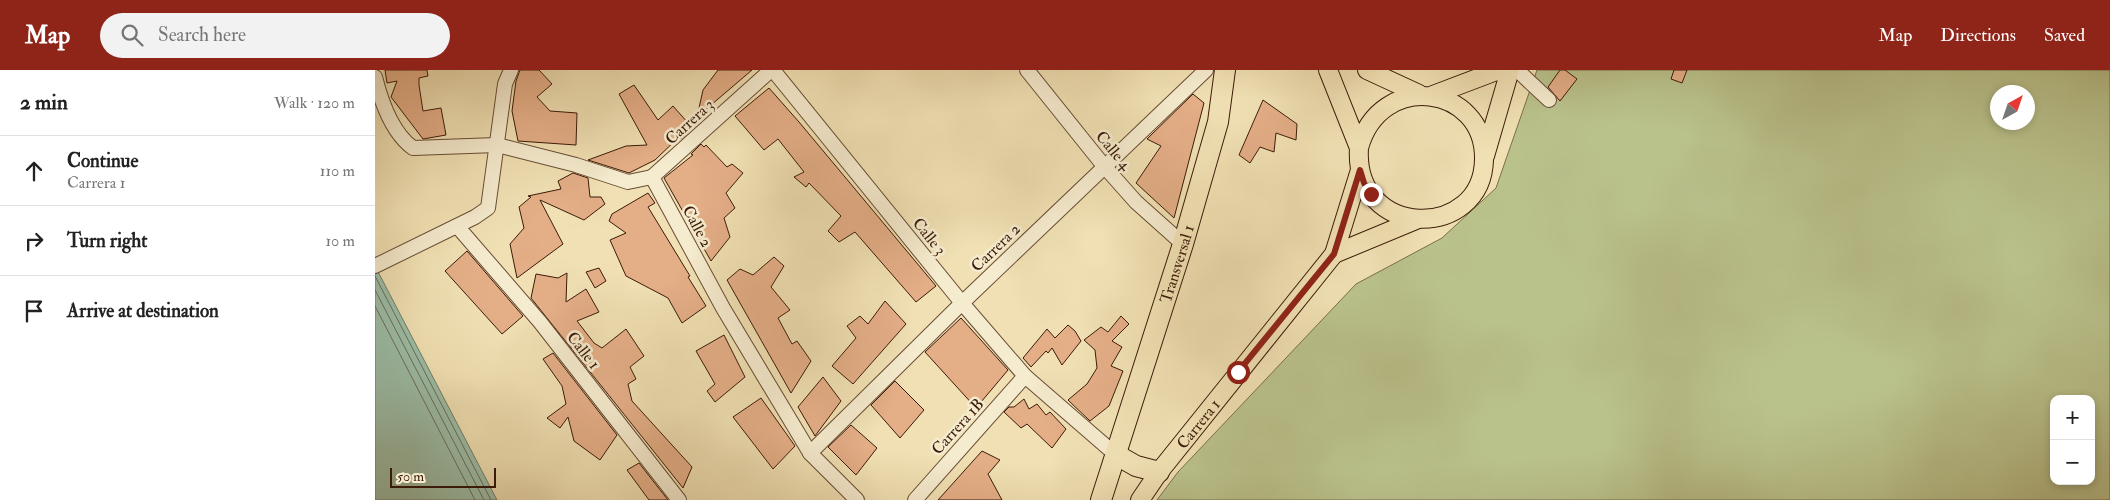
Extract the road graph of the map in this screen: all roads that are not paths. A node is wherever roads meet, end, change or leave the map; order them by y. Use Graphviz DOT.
graph roads {
  1 [pos="511,70"];
  2 [pos="772,70"];
  3 [pos="1027,70"];
  4 [pos="1206,70"];
  5 [pos="1225,70"];
  6 [pos="1327,70"];
  7 [pos="1367,70"];
  8 [pos="1499,70"];
  9 [pos="1511,70"];
  10 [pos="1517,70"];
  11 [pos="375,77"];
  12 [pos="1426,95"];
  13 [pos="1549,100"];
  14 [pos="497,145"];
  15 [pos="1359,148"];
  16 [pos="1484,159"];
  17 [pos="1104,166"];
  18 [pos="1360,170"];
  19 [pos="652,177"];
  20 [pos="1416,220"];
  21 [pos="457,226"];
  22 [pos="1183,244"];
  23 [pos="1334,254"];
  24 [pos="375,266"];
  25 [pos="962,303"];
  26 [pos="1025,376"];
  27 [pos="810,453"];
  28 [pos="1115,454"];
  29 [pos="1159,472"];
  30 [pos="679,500"];
  31 [pos="857,500"];
  32 [pos="915,500"];
  33 [pos="1101,500"];
  34 [pos="1140,500"];
  1 -- 14 [label="street"];
  2 -- 19 [label="street, Carrera 3"];
  2 -- 25 [label="street, Calle 3"];
  3 -- 17 [label="street, Calle 4"];
  4 -- 17 [label="street, Carrera 2"];
  5 -- 22 [label="highway, Transversal 1"];
  6 -- 15 [label="main road"];
  7 -- 12 [label="main road"];
  8 -- 12 [label="main road"];
  9 -- 16 [label="main road"];
  10 -- 13 [label="street"];
  11 -- 14 [label="street"];
  12 -- 15 [label="main road"];
  12 -- 16 [label="main road"];
  14 -- 19 [label="street"];
  14 -- 21 [label="street"];
  15 -- 18 [label="main road"];
  16 -- 20 [label="main road"];
  17 -- 22 [label="street, Calle 4"];
  17 -- 25 [label="street, Carrera 2"];
  18 -- 20 [label="main road"];
  18 -- 23 [label="main road, Carrera 1"];
  19 -- 27 [label="street, Calle 2"];
  20 -- 23 [label="main road, Carrera 1"];
  21 -- 24 [label="street"];
  21 -- 30 [label="street, Calle 1"];
  22 -- 28 [label="highway, Transversal 1"];
  23 -- 29 [label="main road, Carrera 1"];
  25 -- 26 [label="street, Calle 3"];
  25 -- 27 [label="street, Carrera 2"];
  26 -- 28 [label="street, Calle 3"];
  26 -- 32 [label="street, Carrera 1B"];
  27 -- 31 [label="street, Calle 2"];
  28 -- 29 [label="highway"];
  28 -- 33 [label="highway, Transversal 1"];
  29 -- 34 [label="main road, Carrera 1"];
}
